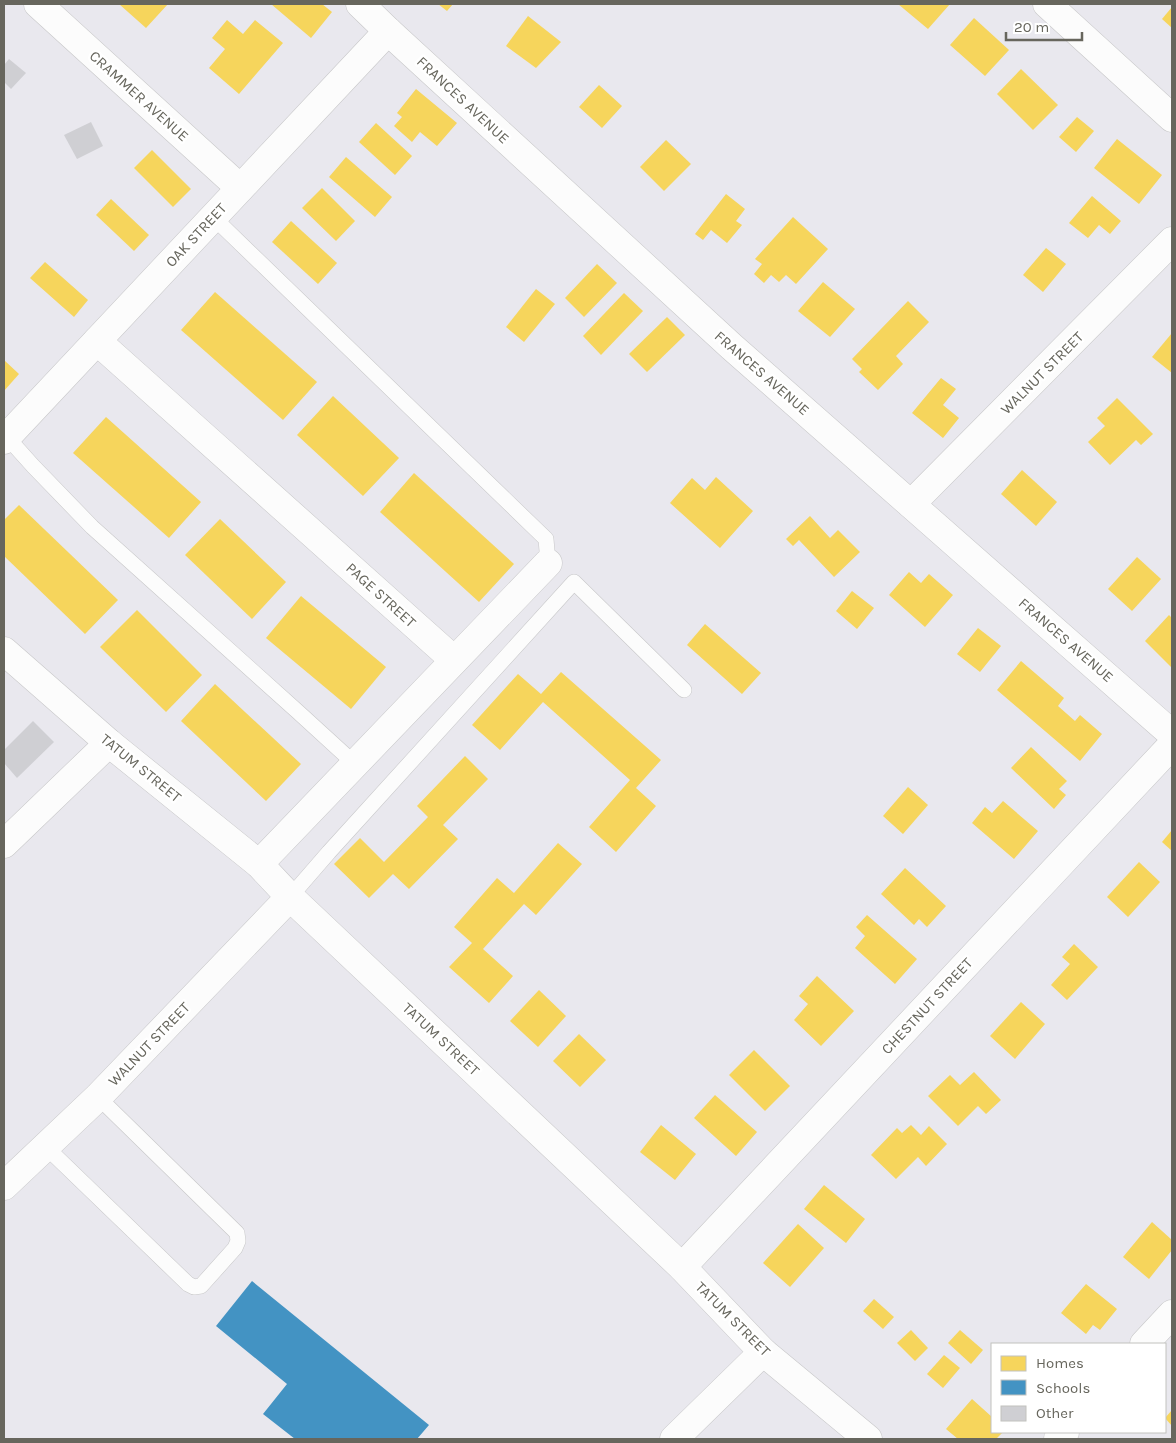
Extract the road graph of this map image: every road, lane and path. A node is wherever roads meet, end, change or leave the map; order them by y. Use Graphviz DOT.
graph roads {
  1 [pos="38,4"];
  2 [pos="360,4"];
  3 [pos="1047,4"];
  4 [pos="388,31"];
  5 [pos="1172,118"];
  6 [pos="240,188"];
  7 [pos="213,217"];
  8 [pos="1172,241"];
  9 [pos="97,341"];
  10 [pos="5,438"];
  11 [pos="911,504"];
  12 [pos="548,563"];
  13 [pos="4,651"];
  14 [pos="454,660"];
  15 [pos="684,690"];
  16 [pos="1172,734"];
  17 [pos="109,743"];
  18 [pos="1172,745"];
  19 [pos="355,764"];
  20 [pos="4,844"];
  21 [pos="259,864"];
  22 [pos="290,897"];
  23 [pos="98,1097"];
  24 [pos="45,1146"];
  25 [pos="4,1186"];
  26 [pos="682,1267"];
  27 [pos="1172,1314"];
  28 [pos="1145,1343"];
  29 [pos="763,1352"];
  30 [pos="674,1439"];
  31 [pos="868,1439"];
  1 -- 6 [label="street, CRAMMER AVENUE"];
  2 -- 4 [label="street, FRANCES AVENUE"];
  3 -- 5 [label="street"];
  4 -- 6 [label="street, OAK STREET"];
  4 -- 11 [label="street, FRANCES AVENUE"];
  6 -- 7 [label="street, OAK STREET"];
  7 -- 9 [label="street, OAK STREET"];
  7 -- 12 [label="lane"];
  8 -- 11 [label="street, WALNUT STREET"];
  9 -- 10 [label="street, OAK STREET"];
  9 -- 14 [label="street, PAGE STREET"];
  10 -- 19 [label="lane"];
  11 -- 16 [label="street, FRANCES AVENUE"];
  12 -- 14 [label="street"];
  13 -- 17 [label="street, TATUM STREET"];
  14 -- 19 [label="street"];
  15 -- 22 [label="lane"];
  17 -- 20 [label="street"];
  17 -- 21 [label="street, TATUM STREET"];
  18 -- 26 [label="street, CHESTNUT STREET"];
  19 -- 21 [label="street"];
  21 -- 22 [label="street, TATUM STREET"];
  22 -- 23 [label="street, WALNUT STREET"];
  22 -- 26 [label="street, TATUM STREET"];
  23 -- 24 [label="street, WALNUT STREET"];
  23 -- 24 [label="lane"];
  24 -- 25 [label="street, WALNUT STREET"];
  26 -- 29 [label="street, TATUM STREET"];
  27 -- 28 [label="street"];
  29 -- 30 [label="street"];
  29 -- 31 [label="street, TATUM STREET"];
}
